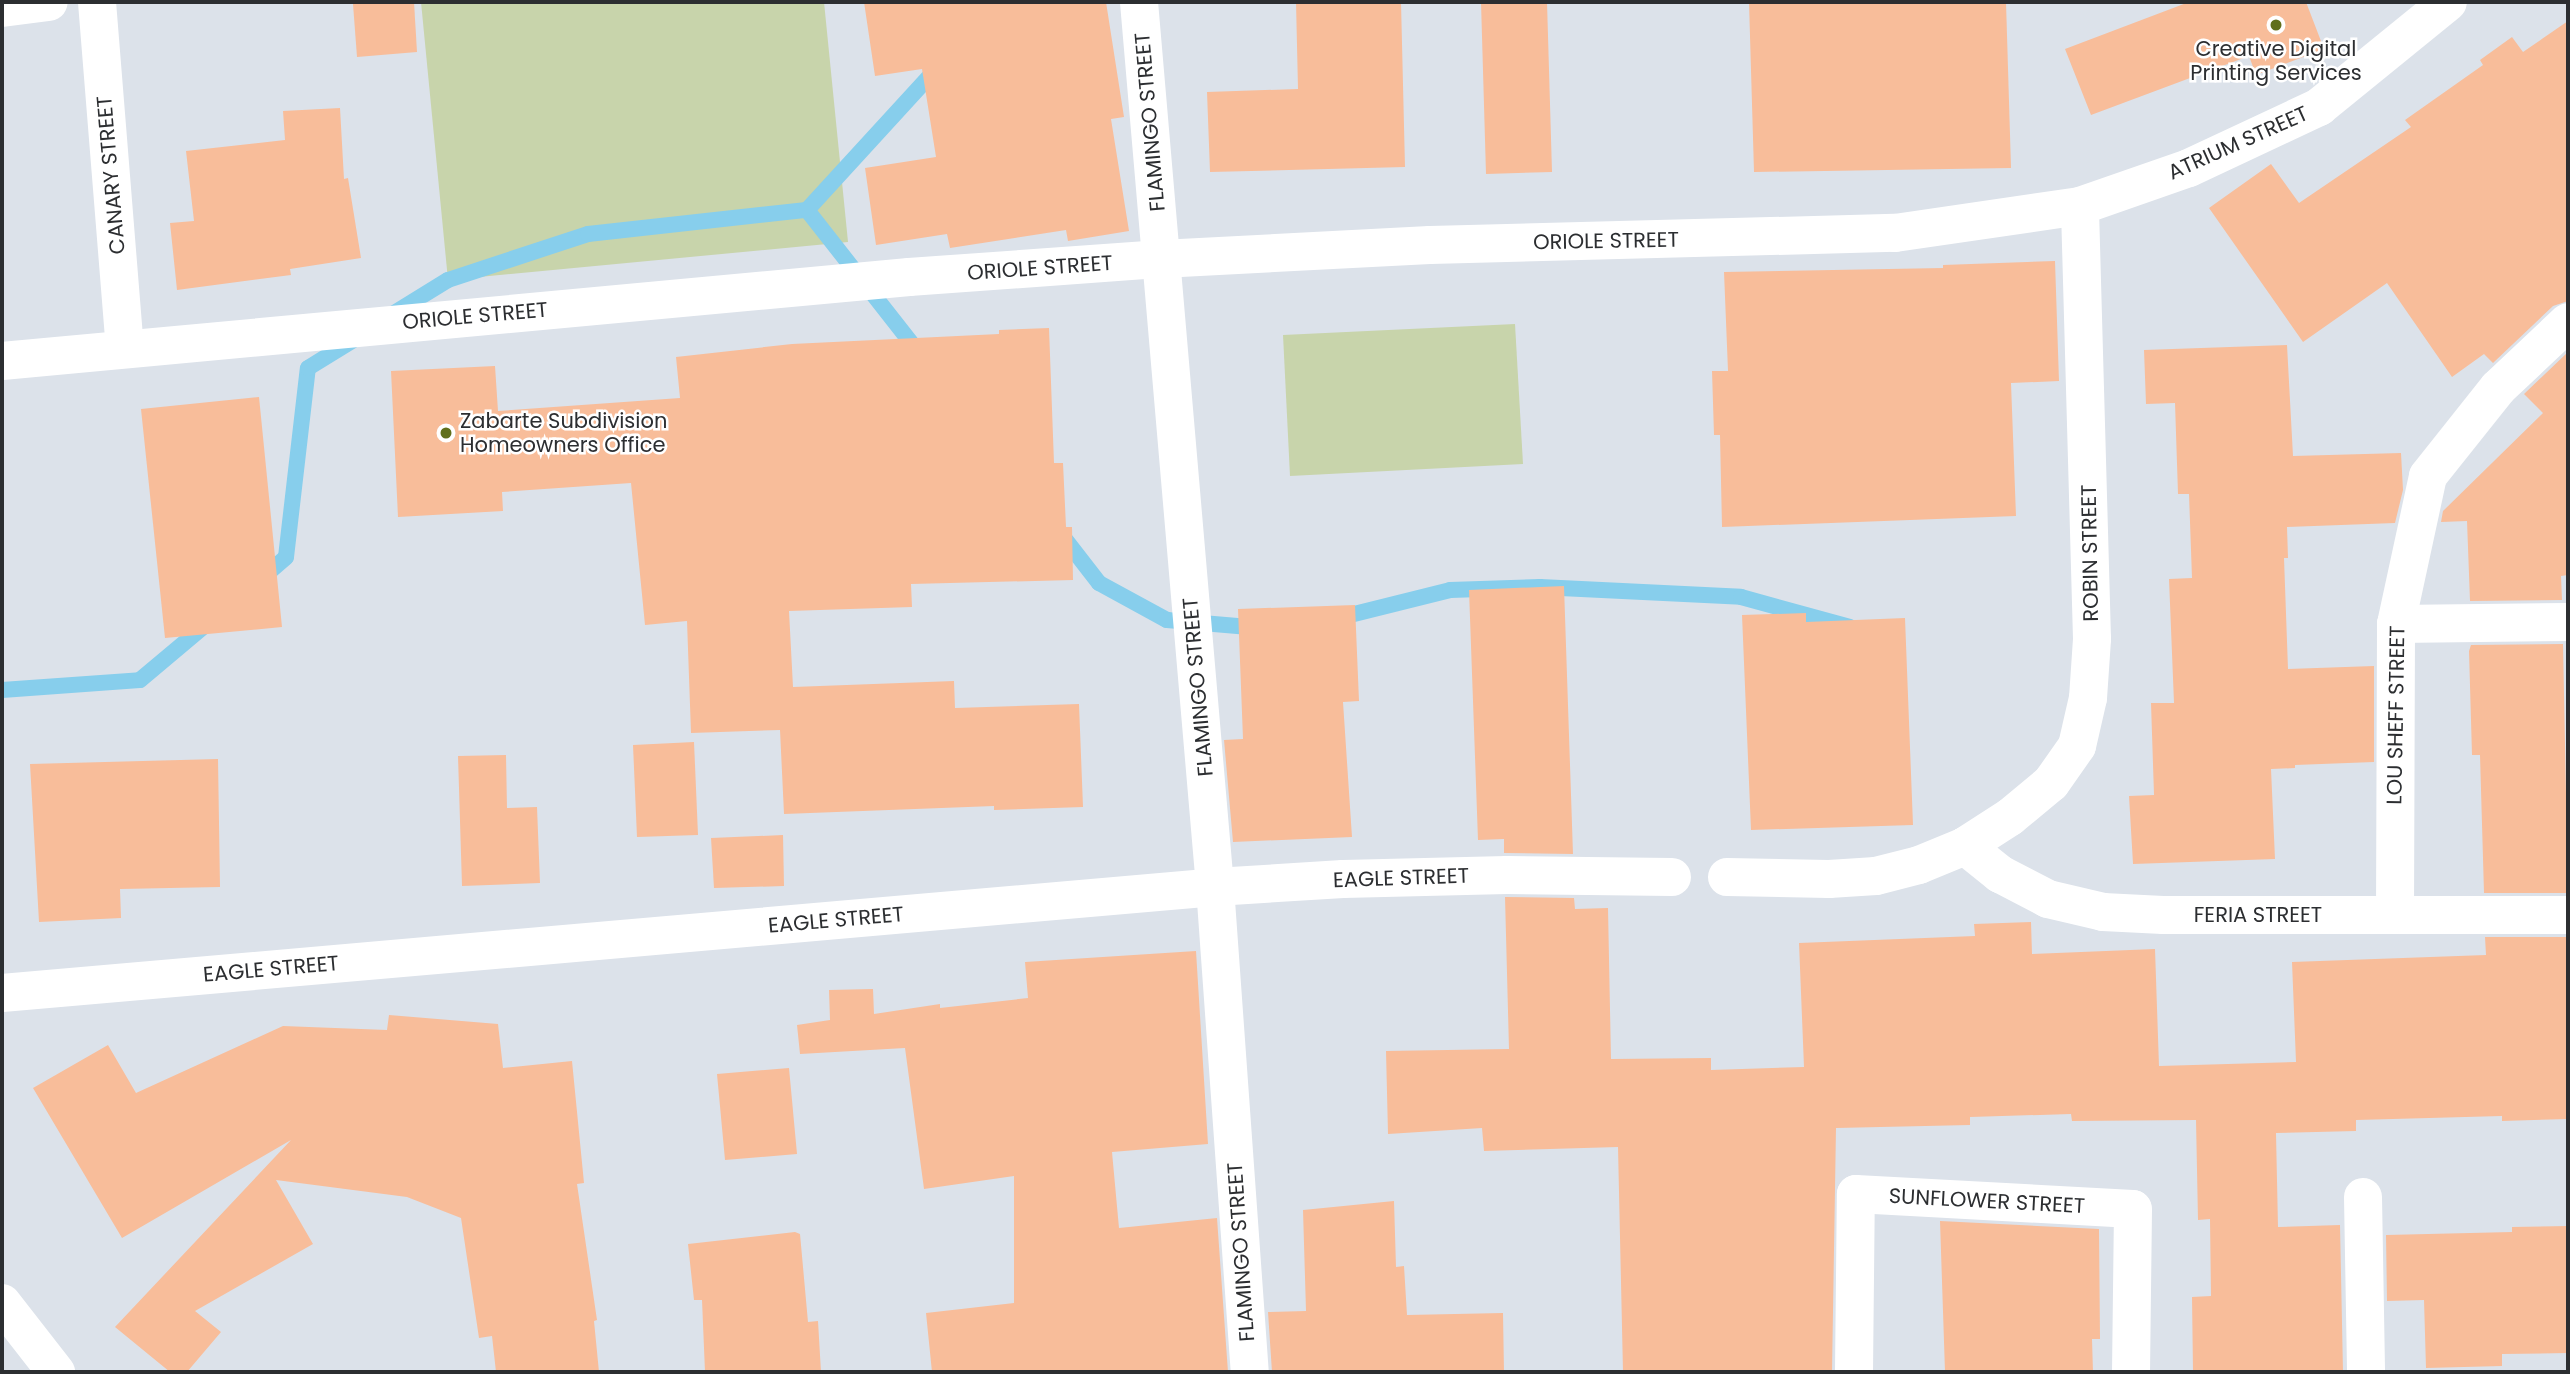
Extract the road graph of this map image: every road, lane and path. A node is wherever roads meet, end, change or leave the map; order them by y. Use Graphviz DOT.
graph roads {
  1 [pos="49,2"];
  2 [pos="97,2"];
  3 [pos="1139,2"];
  4 [pos="2448,2"];
  5 [pos="2,8"];
  6 [pos="2080,206"];
  7 [pos="1161,259"];
  8 [pos="2568,322"];
  9 [pos="125,348"];
  10 [pos="2,361"];
  11 [pos="2568,622"];
  12 [pos="2396,624"];
  13 [pos="1965,846"];
  14 [pos="1672,877"];
  15 [pos="1727,877"];
  16 [pos="1215,887"];
  17 [pos="2395,915"];
  18 [pos="2568,915"];
  19 [pos="2,992"];
  20 [pos="2363,1196"];
  21 [pos="2,1303"];
  22 [pos="56,1372"];
  23 [pos="1250,1372"];
  24 [pos="1854,1372"];
  25 [pos="2131,1372"];
  26 [pos="2366,1372"];
  1 -- 5 [label="street"];
  2 -- 9 [label="street, CANARY STREET"];
  3 -- 7 [label="street, FLAMINGO STREET"];
  4 -- 6 [label="street, ATRIUM STREET"];
  6 -- 7 [label="street, ORIOLE STREET"];
  6 -- 13 [label="street, ROBIN STREET"];
  7 -- 9 [label="street, ORIOLE STREET"];
  7 -- 16 [label="street, FLAMINGO STREET"];
  8 -- 12 [label="street, LOU SHEFF STREET"];
  9 -- 10 [label="street, ORIOLE STREET"];
  11 -- 12 [label="street"];
  12 -- 17 [label="street, LOU SHEFF STREET"];
  13 -- 15 [label="street"];
  13 -- 17 [label="street, FERIA STREET"];
  14 -- 16 [label="street, EAGLE STREET"];
  16 -- 19 [label="street, EAGLE STREET"];
  16 -- 23 [label="street, FLAMINGO STREET"];
  17 -- 18 [label="street, FERIA STREET"];
  20 -- 26 [label="street"];
  21 -- 22 [label="street"];
  24 -- 25 [label="street, SUNFLOWER STREET"];
}
